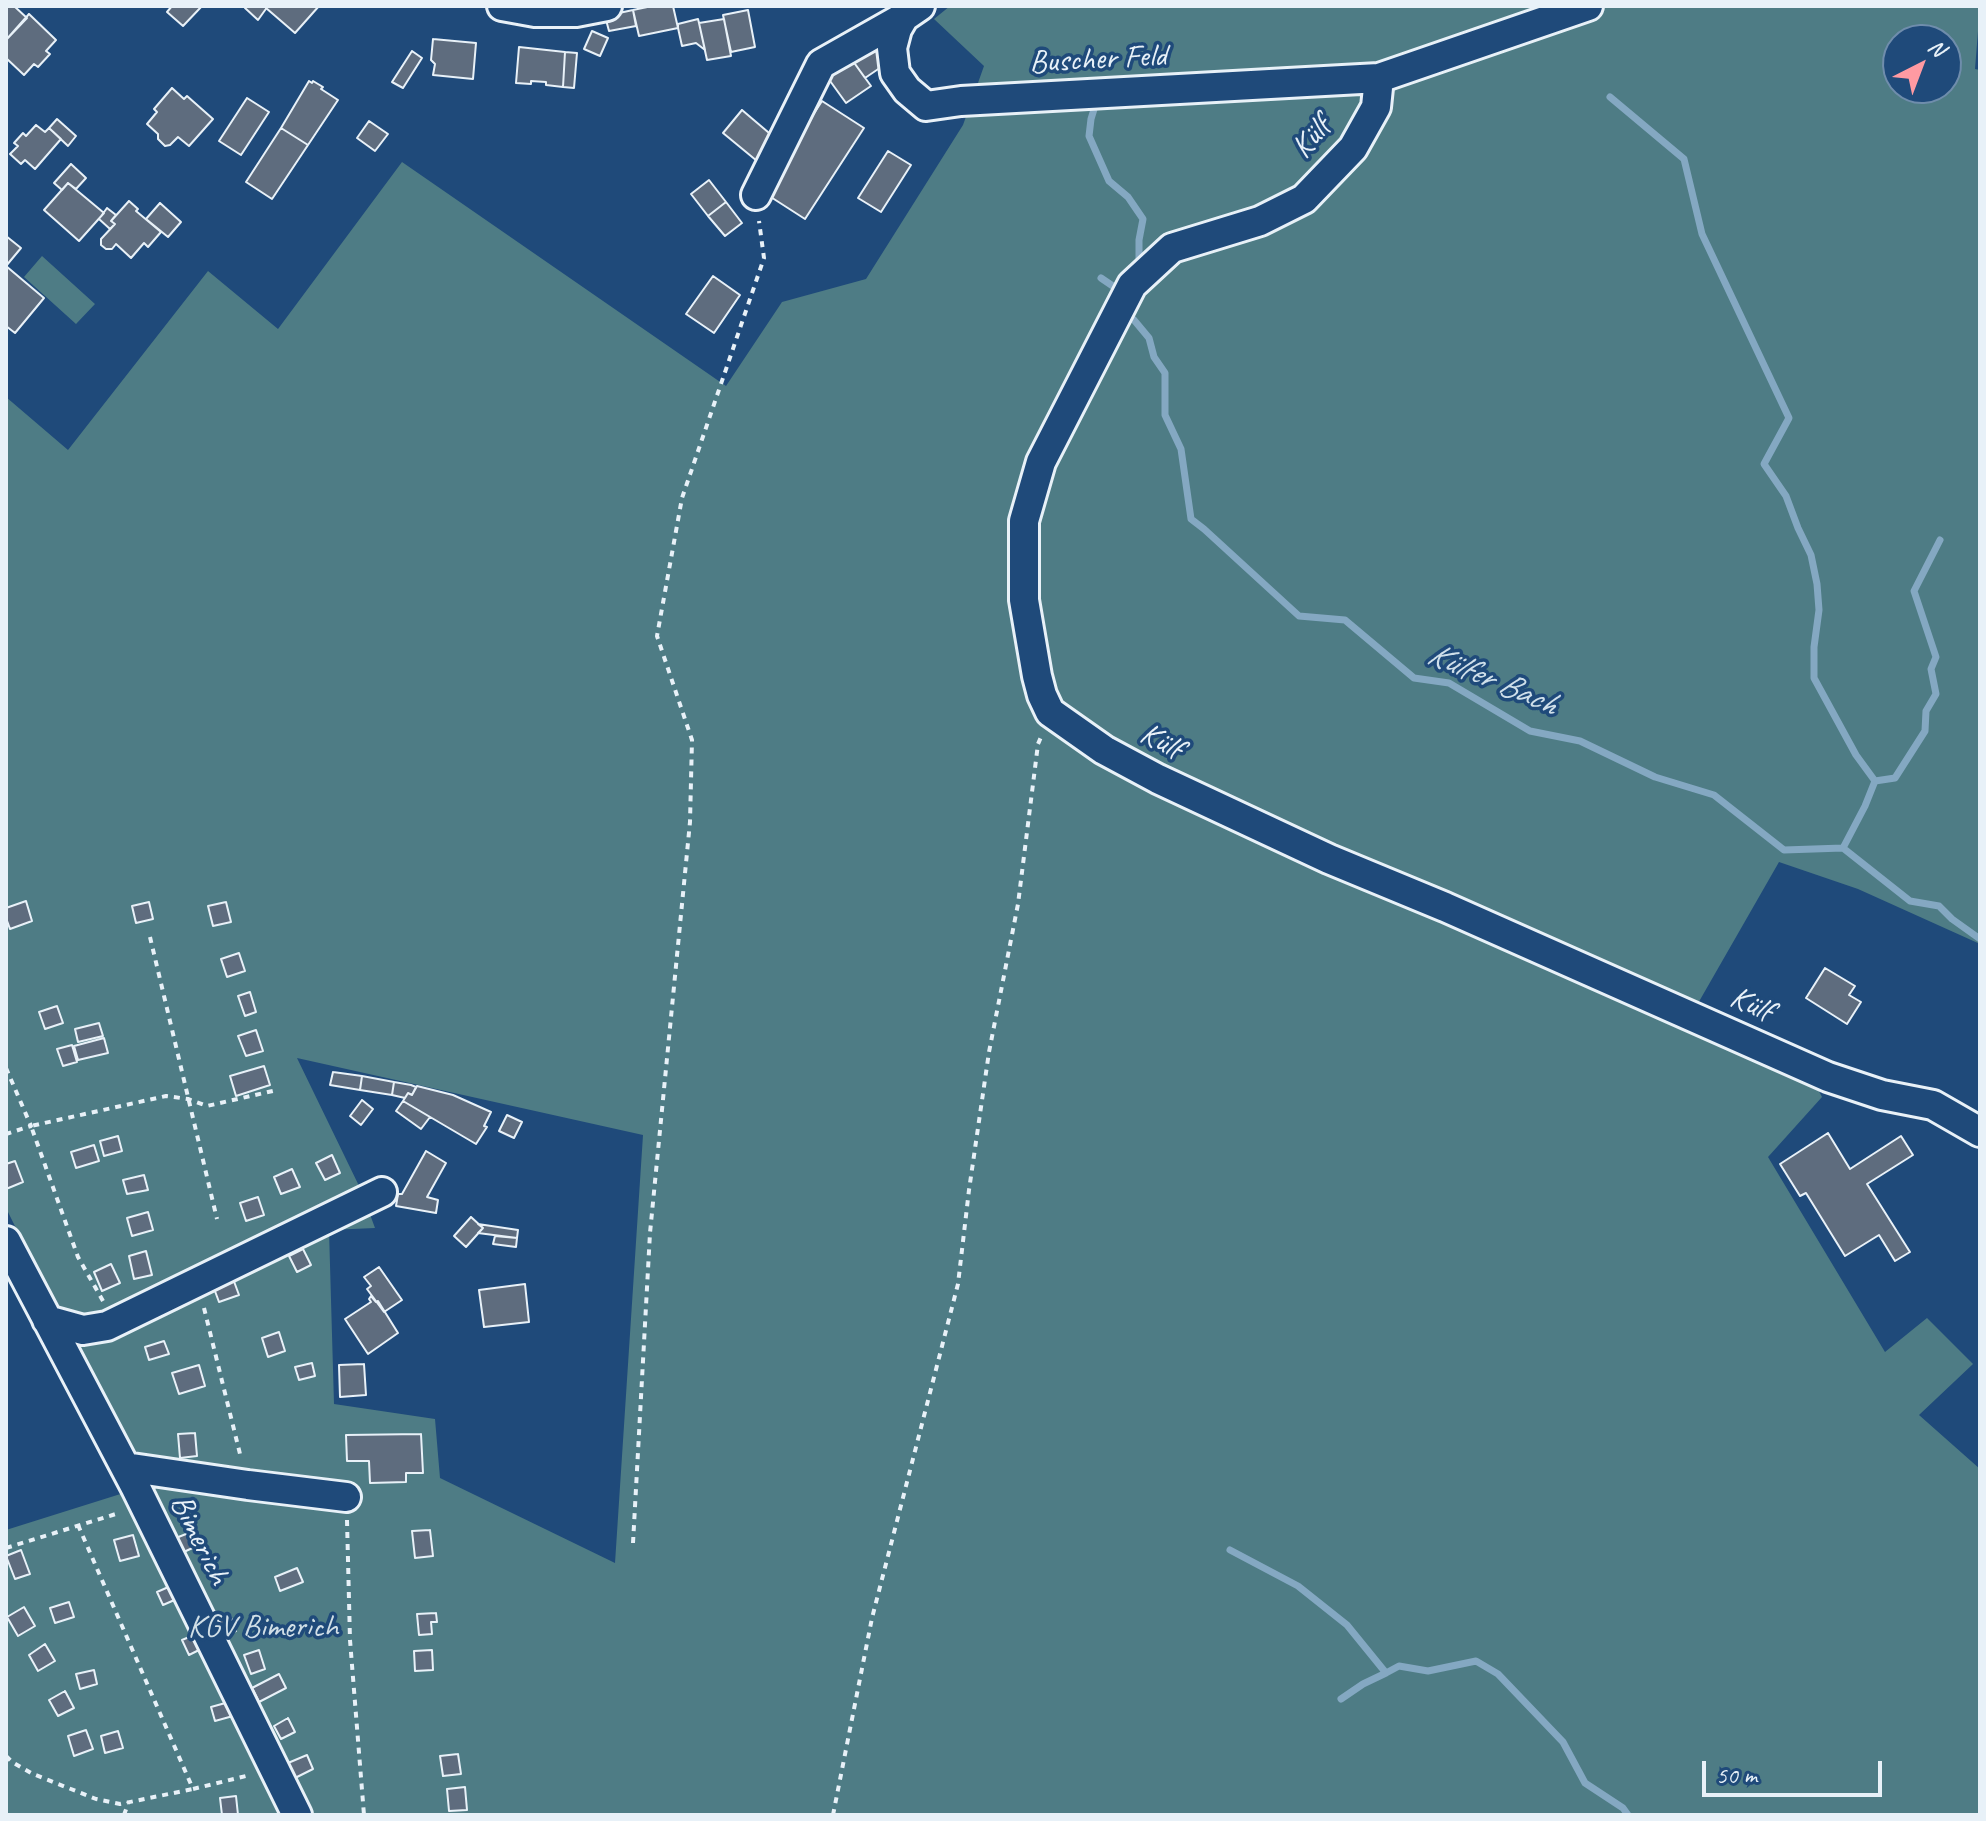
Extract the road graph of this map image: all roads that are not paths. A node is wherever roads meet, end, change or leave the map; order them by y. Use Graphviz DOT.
graph roads {
  1 [pos="502,6"];
  2 [pos="607,6"];
  3 [pos="1588,6"];
  4 [pos="912,11"];
  5 [pos="1379,78"];
  6 [pos="756,195"];
  7 [pos="1980,1132"];
  8 [pos="382,1192"];
  9 [pos="6,1241"];
  10 [pos="47,1320"];
  11 [pos="125,1467"];
  12 [pos="346,1497"];
  13 [pos="297,1815"];
  1 -- 2 [label="street"];
  3 -- 5 [label="street"];
  4 -- 5 [label="street, Buscher Feld"];
  4 -- 6 [label="street, Buscher Feld"];
  5 -- 7 [label="street, Külf"];
  8 -- 10 [label="street"];
  9 -- 10 [label="street, Bimerich"];
  10 -- 11 [label="street, Bimerich"];
  11 -- 12 [label="street, Bimerich"];
  11 -- 13 [label="street, Bimerich"];
}
